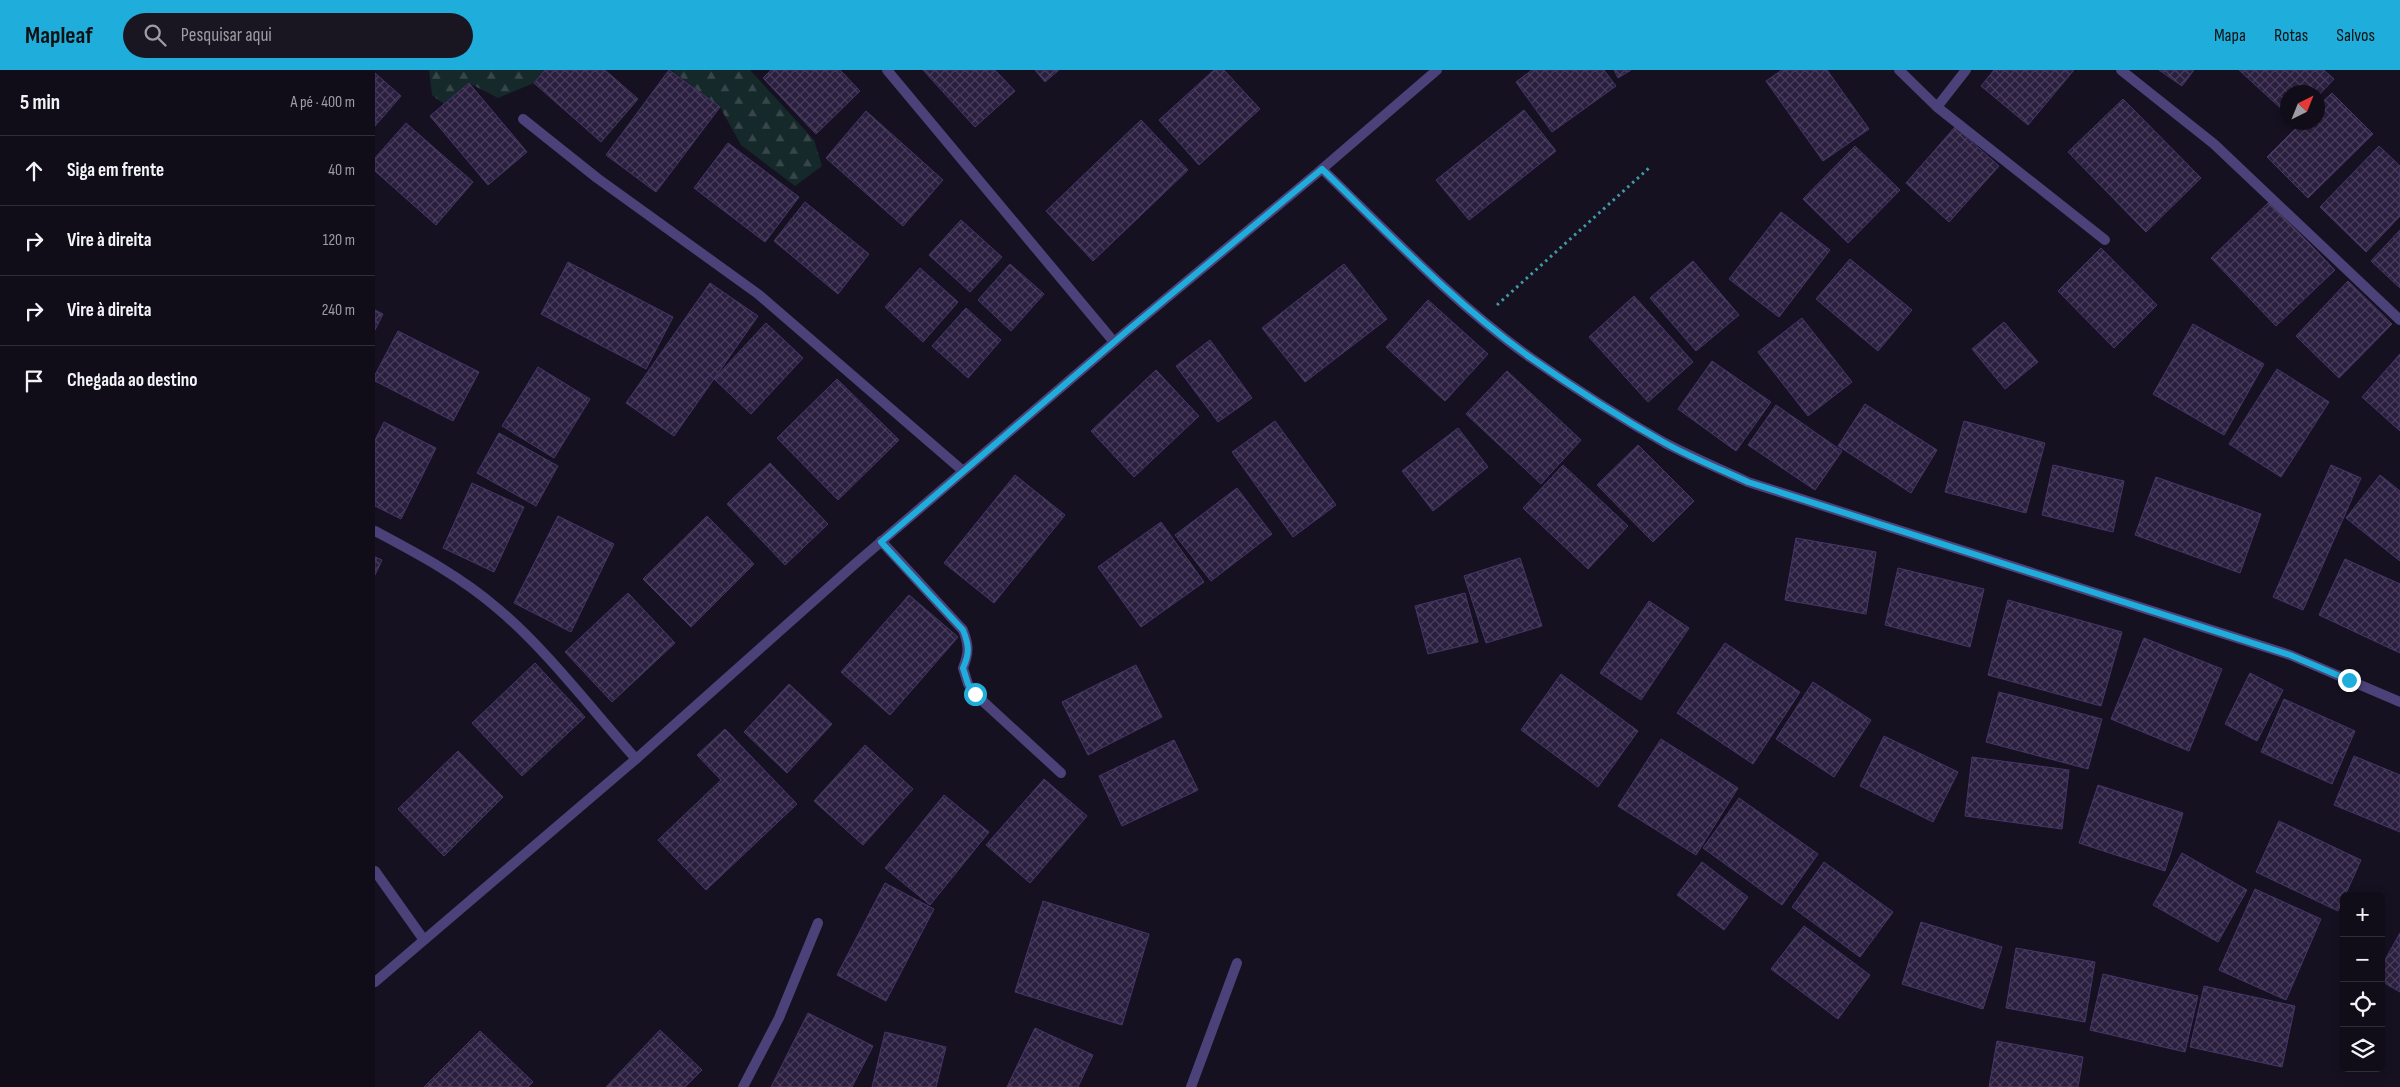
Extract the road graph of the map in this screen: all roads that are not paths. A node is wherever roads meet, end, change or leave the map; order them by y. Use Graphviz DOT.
graph roads {
  1 [pos="887,70"];
  2 [pos="1437,70"];
  3 [pos="1899,70"];
  4 [pos="1966,70"];
  5 [pos="2121,70"];
  6 [pos="1937,107"];
  7 [pos="523,119"];
  8 [pos="1322,169"];
  9 [pos="2105,240"];
  10 [pos="2400,320"];
  11 [pos="1114,342"];
  12 [pos="963,472"];
  13 [pos="375,531"];
  14 [pos="881,542"];
  15 [pos="2400,702"];
  16 [pos="635,759"];
  17 [pos="1061,772"];
  18 [pos="375,871"];
  19 [pos="818,923"];
  20 [pos="425,940"];
  21 [pos="1237,963"];
  22 [pos="375,982"];
  23 [pos="743,1087"];
  24 [pos="1191,1087"];
  1 -- 11 [label="street"];
  2 -- 8 [label="street"];
  3 -- 6 [label="street"];
  4 -- 6 [label="street"];
  5 -- 10 [label="street"];
  6 -- 9 [label="street"];
  7 -- 12 [label="street"];
  8 -- 11 [label="street"];
  8 -- 15 [label="street"];
  11 -- 12 [label="street"];
  12 -- 14 [label="street"];
  13 -- 16 [label="street"];
  14 -- 16 [label="street"];
  14 -- 17 [label="street"];
  16 -- 20 [label="street"];
  18 -- 20 [label="street"];
  19 -- 23 [label="street"];
  20 -- 22 [label="street"];
  21 -- 24 [label="street"];
}
